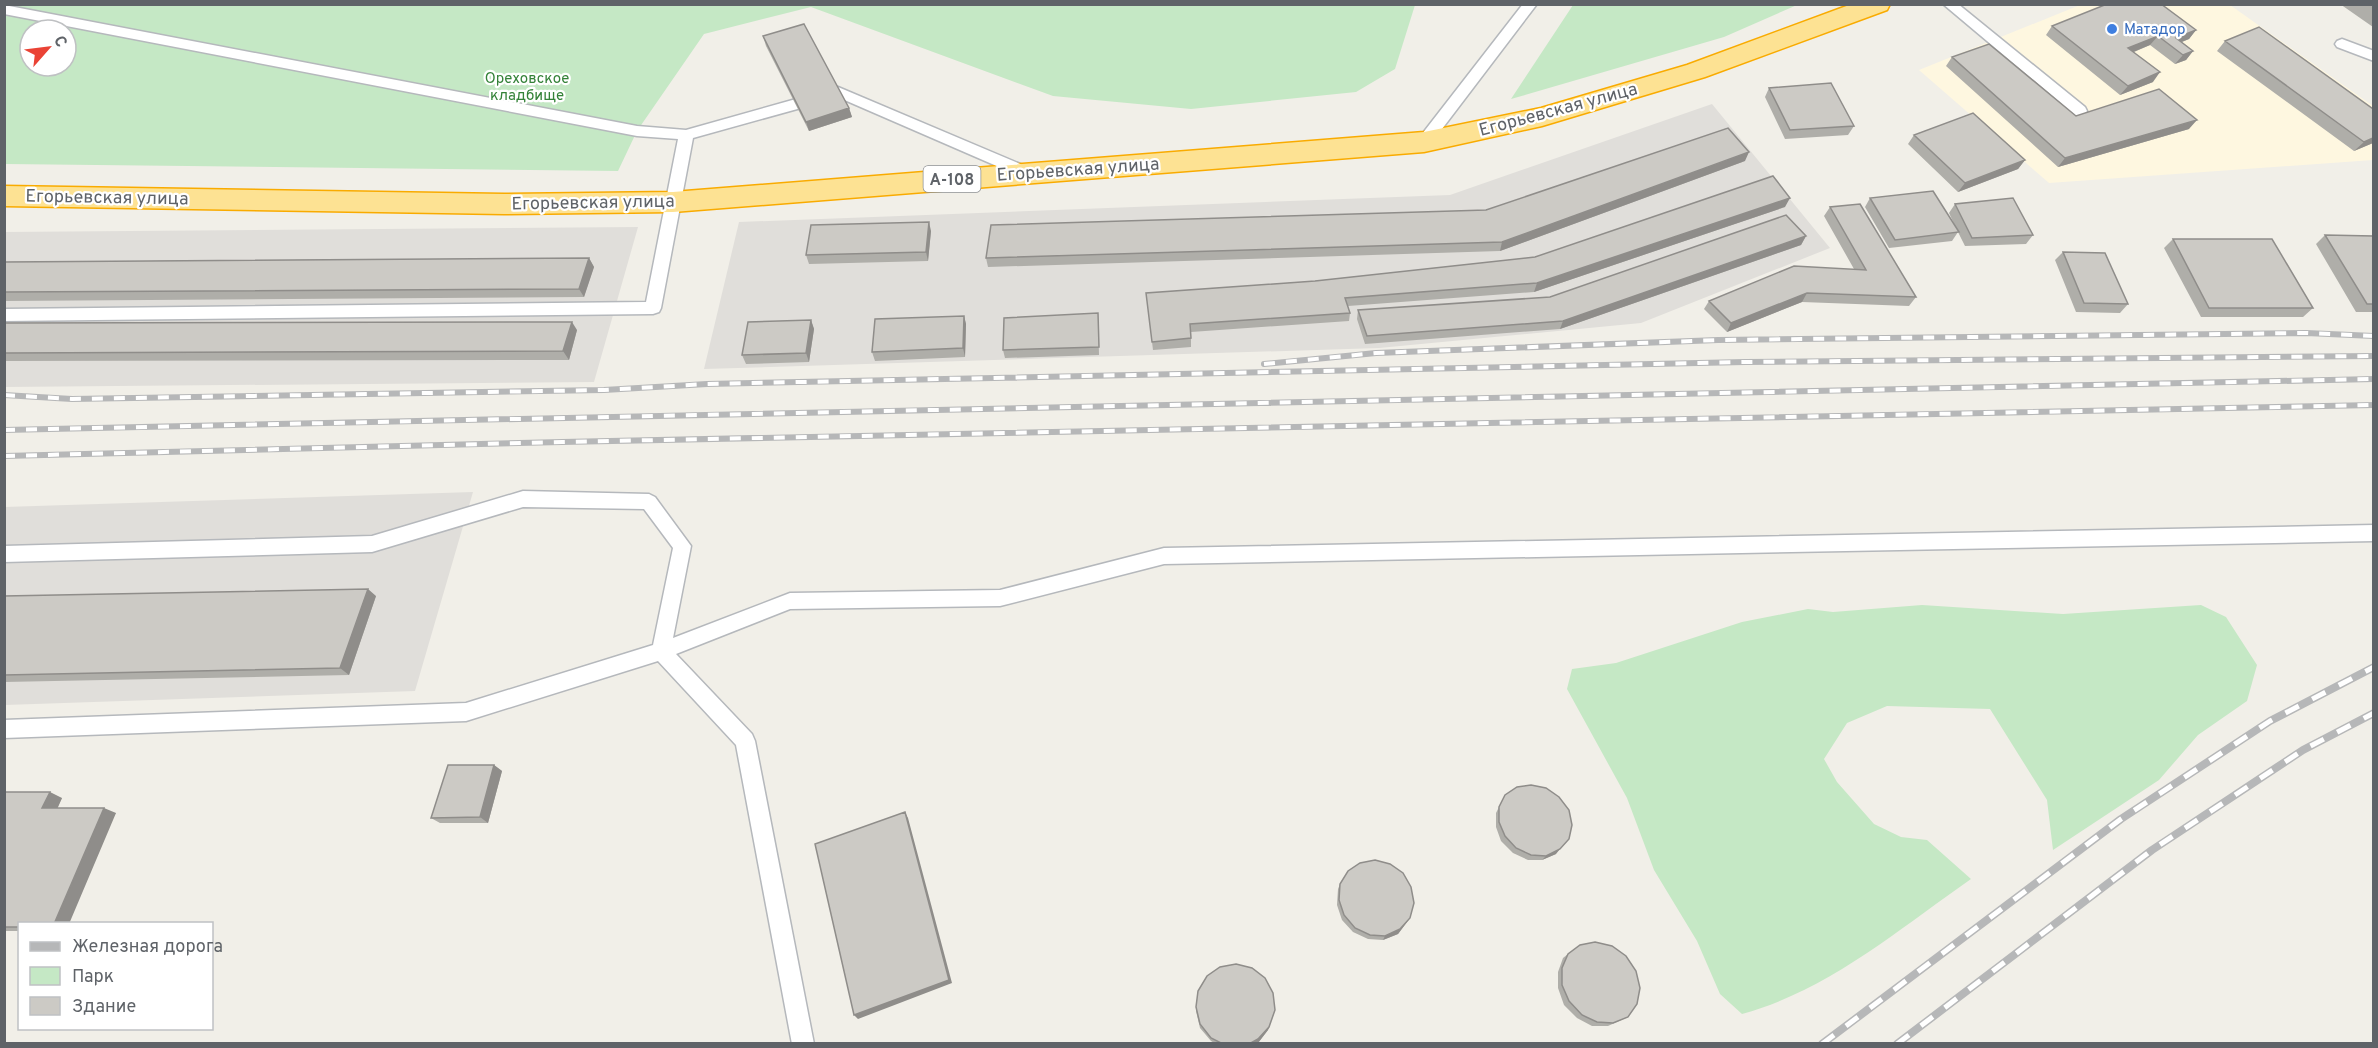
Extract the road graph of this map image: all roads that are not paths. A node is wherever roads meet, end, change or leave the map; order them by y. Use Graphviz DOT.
graph roads {
  1 [pos="1531,4"];
  2 [pos="1878,4"];
  3 [pos="1949,4"];
  4 [pos="4,9"];
  5 [pos="2342,44"];
  6 [pos="2373,56"];
  7 [pos="838,92"];
  8 [pos="796,104"];
  9 [pos="2080,111"];
  10 [pos="686,135"];
  11 [pos="1424,142"];
  12 [pos="1027,173"];
  13 [pos="4,196"];
  14 [pos="673,202"];
  15 [pos="4,315"];
  16 [pos="2373,533"];
  17 [pos="4,554"];
  18 [pos="661,651"];
  19 [pos="4,729"];
  20 [pos="803,1044"];
  1 -- 11 [label="lane"];
  2 -- 11 [label="highway, Егорьевская улица / А-108"];
  3 -- 9 [label="lane"];
  4 -- 10 [label="lane"];
  5 -- 6 [label="lane"];
  7 -- 12 [label="lane"];
  8 -- 10 [label="lane"];
  10 -- 14 [label="lane"];
  11 -- 12 [label="highway, Егорьевская улица / А-108"];
  12 -- 14 [label="highway, Егорьевская улица / А-108"];
  13 -- 14 [label="highway, Егорьевская улица / А-108"];
  14 -- 15 [label="lane"];
  16 -- 18 [label="lane"];
  17 -- 18 [label="lane"];
  18 -- 19 [label="lane"];
  18 -- 20 [label="lane"];
}
